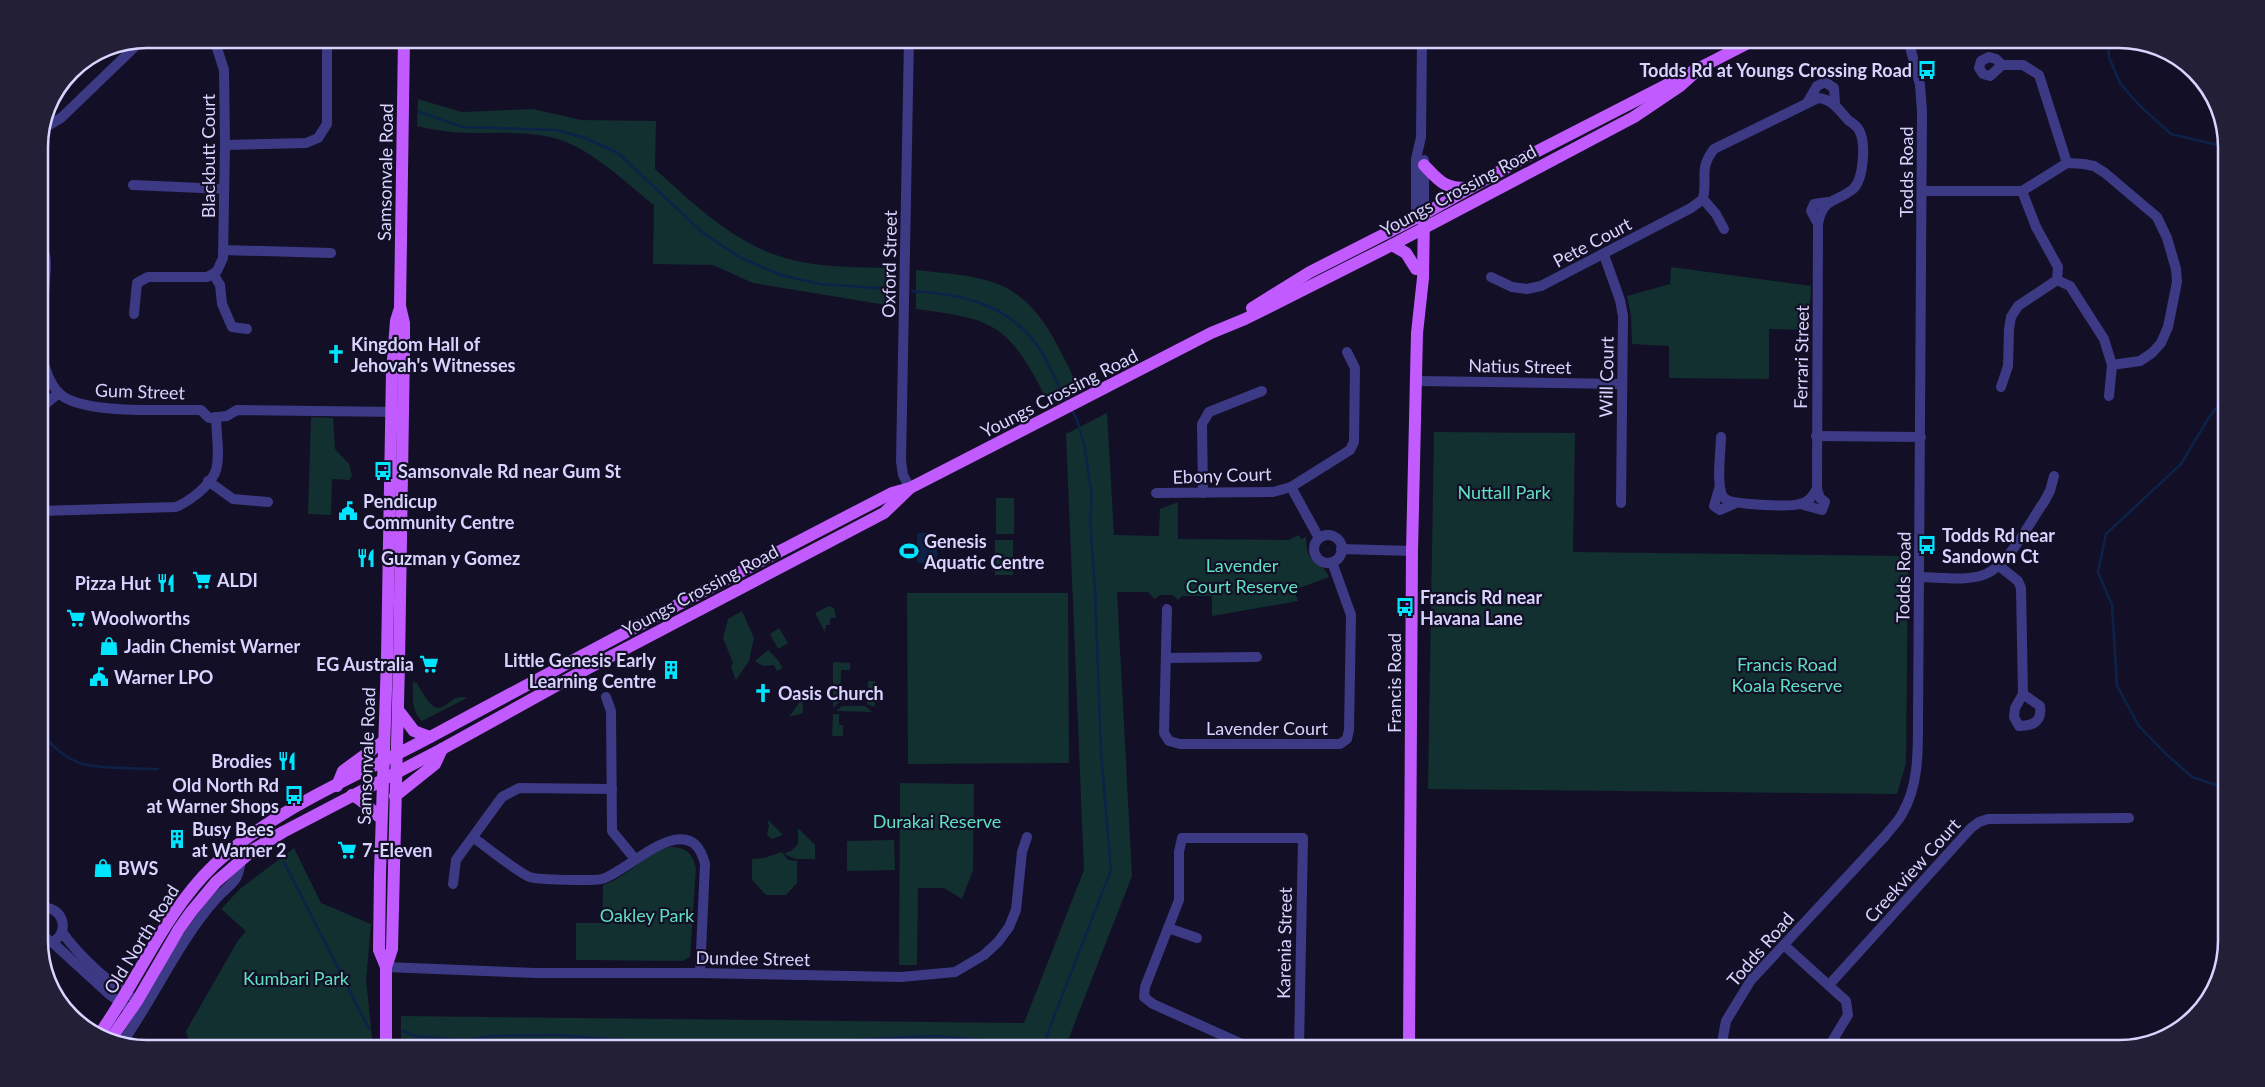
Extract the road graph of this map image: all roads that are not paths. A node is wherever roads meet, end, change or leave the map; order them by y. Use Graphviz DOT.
graph roads {
  1 [pos="134,48"];
  2 [pos="217,48"];
  3 [pos="327,48"];
  4 [pos="404,48"];
  5 [pos="910,48"];
  6 [pos="1422,48"];
  7 [pos="1739,48"];
  8 [pos="1910,48"];
  9 [pos="2002,65"];
  10 [pos="1700,68"];
  11 [pos="1641,96"];
  12 [pos="1806,104"];
  13 [pos="1835,104"];
  14 [pos="1652,106"];
  15 [pos="50,124"];
  16 [pos="1421,137"];
  17 [pos="225,145"];
  18 [pos="2067,163"];
  19 [pos="1424,165"];
  20 [pos="133,185"];
  21 [pos="1471,187"];
  22 [pos="224,189"];
  23 [pos="1923,191"];
  24 [pos="2022,191"];
  25 [pos="1703,199"];
  26 [pos="1420,223"];
  27 [pos="1724,230"];
  28 [pos="1392,245"];
  29 [pos="223,250"];
  30 [pos="331,253"];
  31 [pos="1604,255"];
  32 [pos="1416,269"];
  33 [pos="210,276"];
  34 [pos="1491,277"];
  35 [pos="2057,280"];
  36 [pos="134,314"];
  37 [pos="1418,318"];
  38 [pos="1223,328"];
  39 [pos="247,329"];
  40 [pos="1348,352"];
  41 [pos="2112,365"];
  42 [pos="48,373"];
  43 [pos="1418,380"];
  44 [pos="1622,384"];
  45 [pos="2001,387"];
  46 [pos="1262,390"];
  47 [pos="59,393"];
  48 [pos="2109,396"];
  49 [pos="48,402"];
  50 [pos="397,412"];
  51 [pos="216,417"];
  52 [pos="1816,436"];
  53 [pos="1721,437"];
  54 [pos="1921,437"];
  55 [pos="2054,476"];
  56 [pos="208,481"];
  57 [pos="1291,487"];
  58 [pos="910,488"];
  59 [pos="1817,489"];
  60 [pos="1156,493"];
  61 [pos="1202,493"];
  62 [pos="268,502"];
  63 [pos="1621,503"];
  64 [pos="1800,504"];
  65 [pos="48,511"];
  66 [pos="1320,538"];
  67 [pos="1341,548"];
  68 [pos="1412,552"];
  69 [pos="1332,562"];
  70 [pos="1999,566"];
  71 [pos="1920,577"];
  72 [pos="1167,609"];
  73 [pos="1257,657"];
  74 [pos="1166,658"];
  75 [pos="2023,694"];
  76 [pos="606,697"];
  77 [pos="398,710"];
  78 [pos="430,738"];
  79 [pos="384,741"];
  80 [pos="442,749"];
  81 [pos="396,755"];
  82 [pos="383,762"];
  83 [pos="396,772"];
  84 [pos="383,779"];
  85 [pos="337,786"];
  86 [pos="612,789"];
  87 [pos="352,795"];
  88 [pos="395,796"];
  89 [pos="381,818"];
  90 [pos="2129,818"];
  91 [pos="1027,836"];
  92 [pos="474,838"];
  93 [pos="241,859"];
  94 [pos="635,859"];
  95 [pos="454,884"];
  96 [pos="48,908"];
  97 [pos="1168,928"];
  98 [pos="62,932"];
  99 [pos="1197,938"];
  100 [pos="48,940"];
  101 [pos="51,942"];
  102 [pos="48,944"];
  103 [pos="1784,945"];
  104 [pos="386,967"];
  105 [pos="700,973"];
  106 [pos="1829,985"];
  107 [pos="129,1002"];
  108 [pos="104,1029"];
  109 [pos="113,1033"];
  110 [pos="126,1038"];
  111 [pos="386,1040"];
  112 [pos="1233,1040"];
  113 [pos="1299,1040"];
  114 [pos="1409,1040"];
  115 [pos="1722,1040"];
  116 [pos="1833,1040"];
  1 -- 15 [label="street"];
  2 -- 17 [label="street, Blackbutt Court"];
  3 -- 17 [label="street"];
  4 -- 50 [label="main road, Samsonvale Road"];
  5 -- 58 [label="street, Oxford Street"];
  6 -- 16 [label="street"];
  7 -- 10 [label="main road, Youngs Crossing Road"];
  8 -- 23 [label="street, Todds Road"];
  9 -- 18 [label="street"];
  10 -- 11 [label="main road, Youngs Crossing Road"];
  10 -- 14 [label="main road, Youngs Crossing Road"];
  11 -- 14 [label="main road"];
  11 -- 21 [label="main road, Youngs Crossing Road"];
  12 -- 13 [label="street, Ferrari Street"];
  12 -- 13 [label="street, Ferrari Street"];
  12 -- 25 [label="street, Ferrari Street"];
  13 -- 52 [label="street, Ferrari Street"];
  14 -- 26 [label="main road, Youngs Crossing Road"];
  16 -- 19 [label="street"];
  16 -- 26 [label="street"];
  17 -- 22 [label="street, Blackbutt Court"];
  18 -- 24 [label="street"];
  18 -- 41 [label="street"];
  19 -- 21 [label="main road"];
  19 -- 26 [label="street"];
  20 -- 22 [label="street"];
  21 -- 26 [label="main road, Youngs Crossing Road"];
  22 -- 29 [label="street, Blackbutt Court"];
  23 -- 24 [label="street"];
  23 -- 54 [label="street, Todds Road"];
  24 -- 35 [label="street"];
  25 -- 27 [label="street"];
  25 -- 31 [label="street, Pete Court"];
  26 -- 28 [label="main road, Youngs Crossing Road"];
  26 -- 32 [label="main road, Francis Road"];
  26 -- 37 [label="main road, Francis Road"];
  26 -- 38 [label="main road, Youngs Crossing Road"];
  28 -- 32 [label="main road"];
  28 -- 38 [label="main road, Youngs Crossing Road"];
  29 -- 30 [label="street"];
  29 -- 33 [label="street, Blackbutt Court"];
  31 -- 34 [label="street, Pete Court"];
  31 -- 44 [label="street, Will Court"];
  32 -- 37 [label="main road, Francis Road"];
  33 -- 36 [label="street"];
  33 -- 39 [label="street"];
  35 -- 41 [label="street"];
  35 -- 45 [label="street"];
  37 -- 43 [label="main road, Francis Road"];
  38 -- 58 [label="main road, Youngs Crossing Road"];
  40 -- 57 [label="street"];
  41 -- 48 [label="street"];
  42 -- 47 [label="street"];
  43 -- 44 [label="street, Natius Street"];
  43 -- 68 [label="main road, Francis Road"];
  44 -- 63 [label="street, Will Court"];
  46 -- 61 [label="street"];
  47 -- 49 [label="street"];
  47 -- 51 [label="street, Gum Street"];
  50 -- 51 [label="street"];
  50 -- 77 [label="main road, Samsonvale Road"];
  50 -- 79 [label="main road, Samsonvale Road"];
  51 -- 56 [label="street"];
  52 -- 54 [label="street"];
  52 -- 59 [label="street, Ferrari Street"];
  53 -- 64 [label="street, Ferrari Street"];
  54 -- 71 [label="street, Todds Road"];
  55 -- 70 [label="street"];
  56 -- 62 [label="street"];
  56 -- 65 [label="street"];
  57 -- 61 [label="street, Ebony Court"];
  57 -- 66 [label="street, Ebony Court"];
  58 -- 78 [label="main road, Youngs Crossing Road"];
  58 -- 80 [label="main road, Youngs Crossing Road"];
  59 -- 64 [label="street"];
  59 -- 64 [label="street, Ferrari Street"];
  60 -- 61 [label="street, Ebony Court"];
  66 -- 67 [label="street"];
  66 -- 69 [label="street"];
  67 -- 68 [label="street"];
  67 -- 69 [label="street"];
  68 -- 114 [label="main road, Francis Road"];
  69 -- 74 [label="street, Lavender Court"];
  70 -- 71 [label="street"];
  70 -- 75 [label="street"];
  71 -- 103 [label="street, Todds Road"];
  72 -- 74 [label="street, Lavender Court"];
  73 -- 74 [label="street"];
  76 -- 86 [label="street"];
  77 -- 78 [label="main road"];
  77 -- 81 [label="main road, Samsonvale Road"];
  78 -- 81 [label="main road, Youngs Crossing Road"];
  79 -- 82 [label="main road, Samsonvale Road"];
  79 -- 85 [label="main road"];
  80 -- 83 [label="main road, Youngs Crossing Road"];
  80 -- 88 [label="main road"];
  81 -- 82 [label="main road, Old North Road"];
  81 -- 83 [label="main road, Samsonvale Road"];
  82 -- 84 [label="main road, Samsonvale Road"];
  82 -- 85 [label="main road, Old North Road"];
  83 -- 84 [label="main road, Old North Road"];
  83 -- 88 [label="main road, Samsonvale Road"];
  84 -- 87 [label="main road, Old North Road"];
  84 -- 89 [label="main road, Samsonvale Road"];
  85 -- 107 [label="main road, Old North Road"];
  86 -- 92 [label="street"];
  86 -- 94 [label="street"];
  87 -- 89 [label="main road"];
  87 -- 93 [label="main road, Old North Road"];
  88 -- 104 [label="main road, Samsonvale Road"];
  89 -- 104 [label="main road, Samsonvale Road"];
  90 -- 106 [label="street, Creekview Court"];
  91 -- 105 [label="street, Dundee Street"];
  92 -- 94 [label="street"];
  92 -- 95 [label="street"];
  93 -- 107 [label="main road, Old North Road"];
  93 -- 110 [label="street"];
  94 -- 105 [label="street"];
  96 -- 98 [label="street"];
  97 -- 99 [label="street"];
  97 -- 112 [label="street"];
  97 -- 113 [label="street, Karenia Street"];
  98 -- 101 [label="street"];
  98 -- 107 [label="street"];
  100 -- 101 [label="street"];
  101 -- 102 [label="street"];
  101 -- 107 [label="street"];
  103 -- 106 [label="street"];
  103 -- 115 [label="street, Todds Road"];
  104 -- 105 [label="street, Dundee Street"];
  104 -- 111 [label="main road, Samsonvale Road"];
  106 -- 116 [label="street"];
  107 -- 108 [label="main road, Old North Road"];
  107 -- 109 [label="main road, Old North Road"];
}
